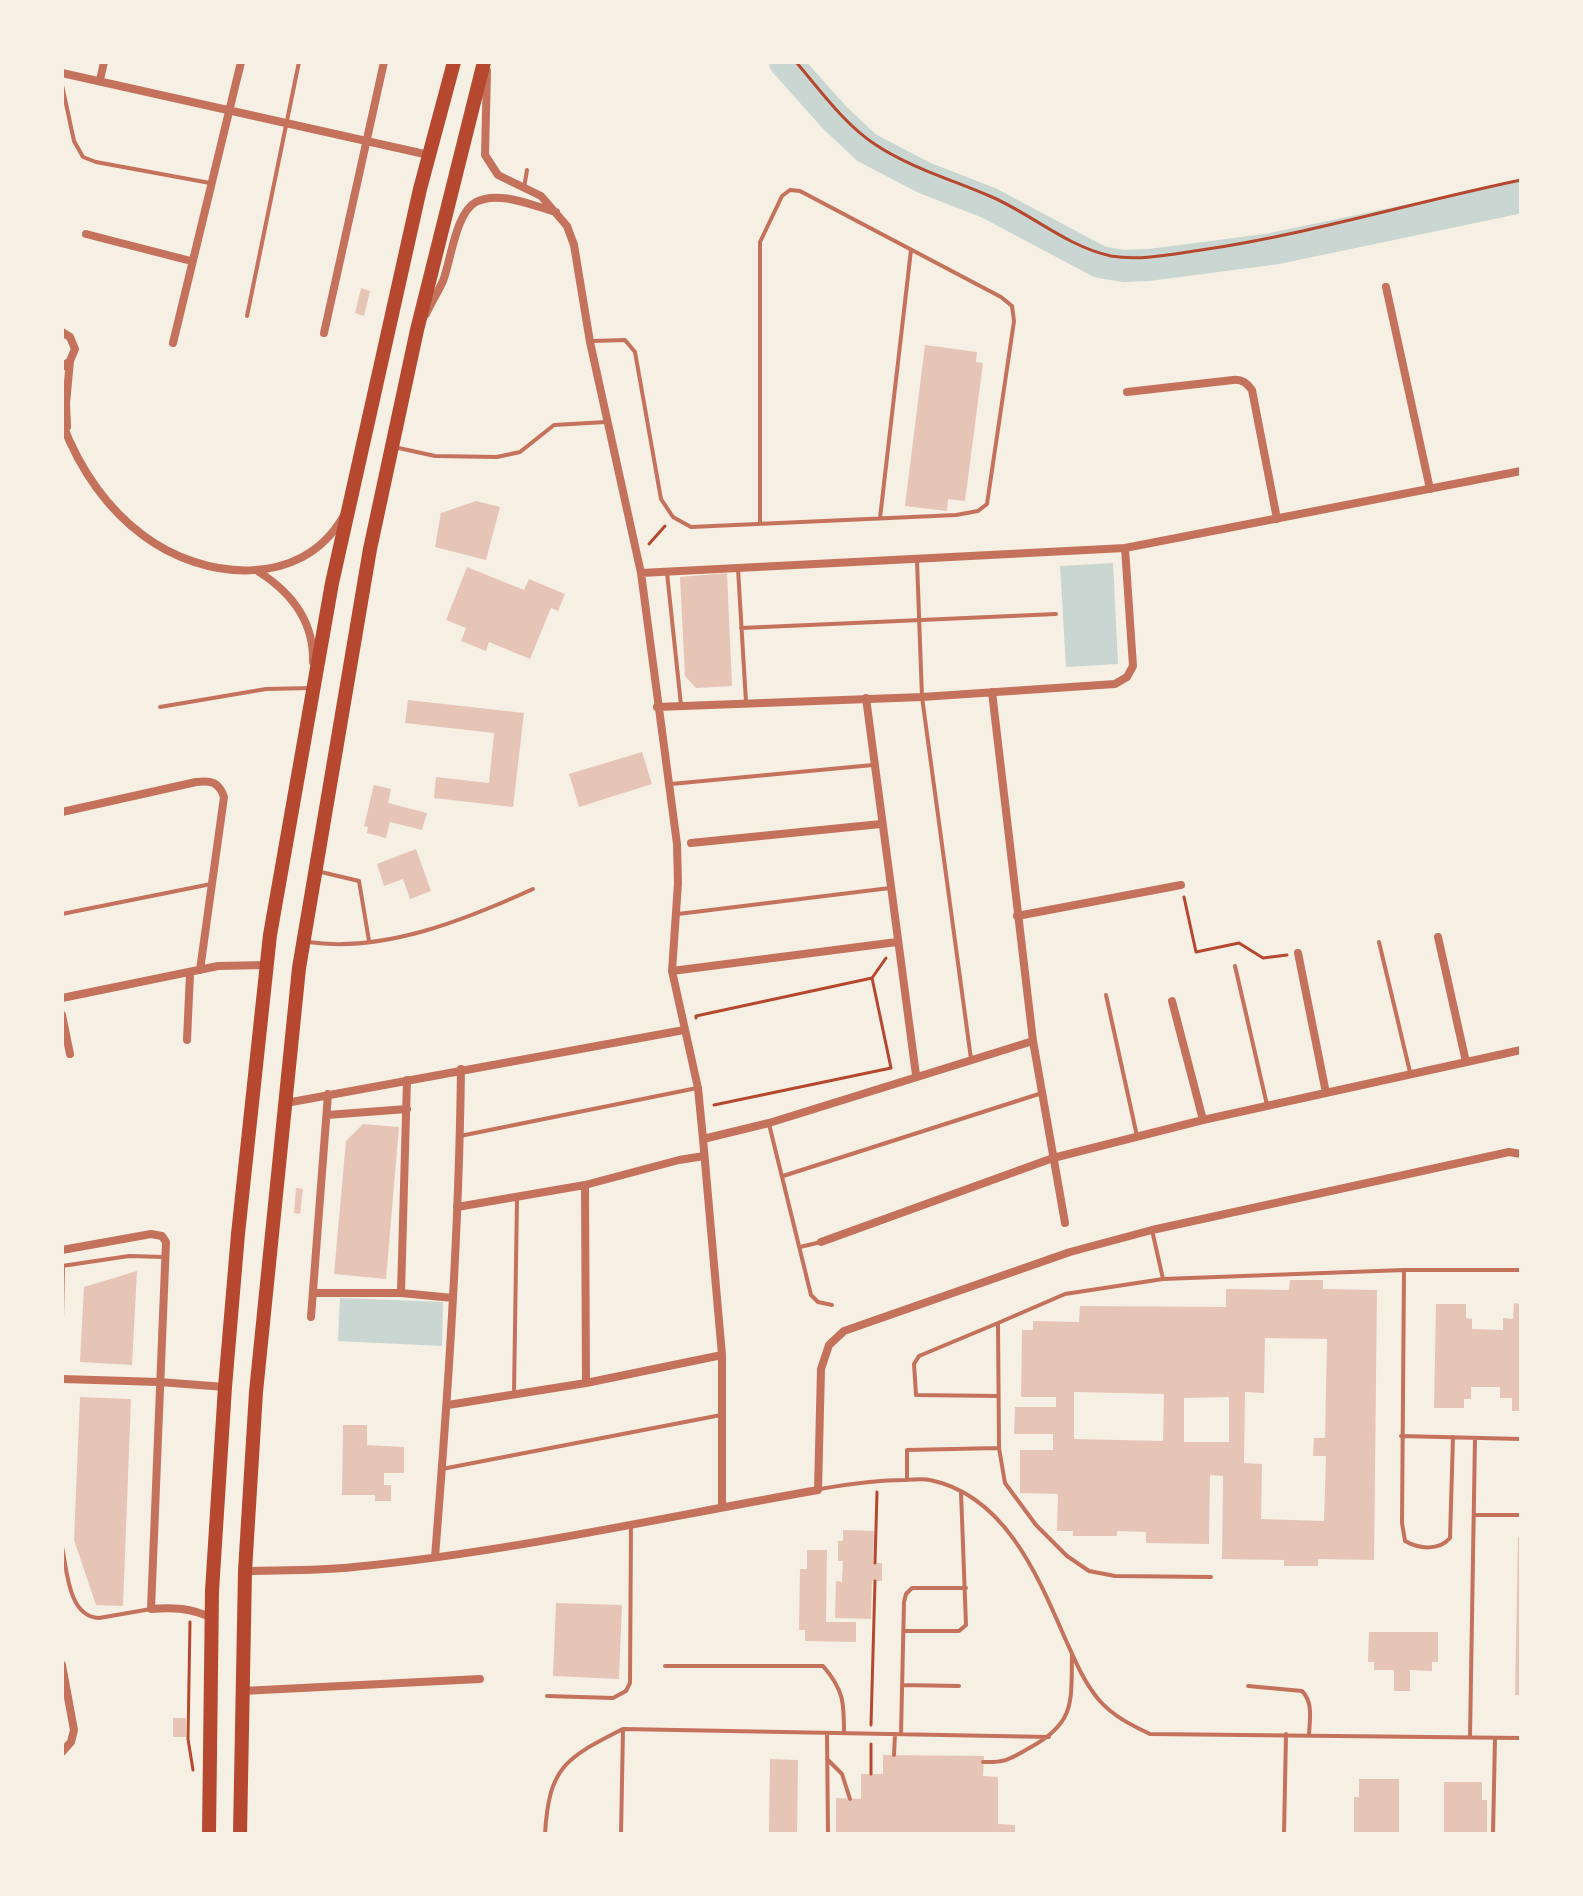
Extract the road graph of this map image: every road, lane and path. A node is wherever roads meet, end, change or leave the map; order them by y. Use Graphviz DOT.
graph roads {
  1 [pos="104,62"];
  2 [pos="241,62"];
  3 [pos="299,62"];
  4 [pos="384,62"];
  5 [pos="454,62"];
  6 [pos="486,62"];
  7 [pos="796,62"];
  8 [pos="62,73"];
  9 [pos="100,80"];
  10 [pos="62,85"];
  11 [pos="230,112"];
  12 [pos="287,122"];
  13 [pos="366,141"];
  14 [pos="429,155"];
  15 [pos="527,170"];
  16 [pos="1521,180"];
  17 [pos="210,183"];
  18 [pos="524,190"];
  19 [pos="556,212"];
  20 [pos="86,234"];
  21 [pos="911,249"];
  22 [pos="191,261"];
  23 [pos="1386,287"];
  24 [pos="247,316"];
  25 [pos="417,330"];
  26 [pos="62,332"];
  27 [pos="324,333"];
  28 [pos="590,342"];
  29 [pos="173,343"];
  30 [pos="66,364"];
  31 [pos="1127,392"];
  32 [pos="608,422"];
  33 [pos="62,423"];
  34 [pos="68,440"];
  35 [pos="392,447"];
  36 [pos="1521,471"];
  37 [pos="1430,489"];
  38 [pos="347,509"];
  39 [pos="673,517"];
  40 [pos="880,518"];
  41 [pos="1277,519"];
  42 [pos="760,523"];
  43 [pos="635,545"];
  44 [pos="1125,548"];
  45 [pos="917,559"];
  46 [pos="738,567"];
  47 [pos="666,571"];
  48 [pos="259,572"];
  49 [pos="641,573"];
  50 [pos="1056,614"];
  51 [pos="920,619"];
  52 [pos="741,628"];
  53 [pos="313,688"];
  54 [pos="992,692"];
  55 [pos="922,697"];
  56 [pos="866,698"];
  57 [pos="746,702"];
  58 [pos="681,705"];
  59 [pos="160,707"];
  60 [pos="657,707"];
  61 [pos="874,765"];
  62 [pos="668,784"];
  63 [pos="62,812"];
  64 [pos="881,824"];
  65 [pos="691,843"];
  66 [pos="314,871"];
  67 [pos="211,884"];
  68 [pos="1181,885"];
  69 [pos="890,888"];
  70 [pos="533,889"];
  71 [pos="62,914"];
  72 [pos="676,915"];
  73 [pos="1017,916"];
  74 [pos="1438,937"];
  75 [pos="302,941"];
  76 [pos="369,941"];
  77 [pos="897,942"];
  78 [pos="1379,942"];
  79 [pos="1298,953"];
  80 [pos="266,965"];
  81 [pos="1235,966"];
  82 [pos="200,970"];
  83 [pos="672,971"];
  84 [pos="190,973"];
  85 [pos="872,978"];
  86 [pos="1106,995"];
  87 [pos="62,998"];
  88 [pos="1172,1001"];
  89 [pos="62,1015"];
  90 [pos="684,1030"];
  91 [pos="699,1030"];
  92 [pos="187,1040"];
  93 [pos="1033,1041"];
  94 [pos="1521,1050"];
  95 [pos="70,1054"];
  96 [pos="971,1059"];
  97 [pos="1466,1062"];
  98 [pos="461,1069"];
  99 [pos="916,1075"];
  100 [pos="1410,1075"];
  101 [pos="407,1080"];
  102 [pos="698,1088"];
  103 [pos="1042,1093"];
  104 [pos="1326,1093"];
  105 [pos="328,1094"];
  106 [pos="286,1103"];
  107 [pos="714,1105"];
  108 [pos="1267,1105"];
  109 [pos="407,1109"];
  110 [pos="327,1115"];
  111 [pos="1203,1120"];
  112 [pos="769,1123"];
  113 [pos="460,1136"];
  114 [pos="1137,1136"];
  115 [pos="703,1139"];
  116 [pos="1521,1154"];
  117 [pos="704,1156"];
  118 [pos="1053,1158"];
  119 [pos="783,1176"];
  120 [pos="585,1185"];
  121 [pos="517,1196"];
  122 [pos="457,1207"];
  123 [pos="1065,1223"];
  124 [pos="1152,1230"];
  125 [pos="821,1242"];
  126 [pos="800,1247"];
  127 [pos="62,1250"];
  128 [pos="165,1257"];
  129 [pos="62,1266"];
  130 [pos="1404,1270"];
  131 [pos="1521,1270"];
  132 [pos="1163,1279"];
  133 [pos="313,1293"];
  134 [pos="401,1293"];
  135 [pos="453,1298"];
  136 [pos="832,1305"];
  137 [pos="311,1317"];
  138 [pos="62,1319"];
  139 [pos="998,1323"];
  140 [pos="722,1355"];
  141 [pos="62,1379"];
  142 [pos="159,1382"];
  143 [pos="586,1383"];
  144 [pos="225,1387"];
  145 [pos="514,1396"];
  146 [pos="998,1396"];
  147 [pos="448,1405"];
  148 [pos="721,1415"];
  149 [pos="1401,1436"];
  150 [pos="1453,1437"];
  151 [pos="1475,1438"];
  152 [pos="1521,1439"];
  153 [pos="999,1448"];
  154 [pos="442,1469"];
  155 [pos="877,1480"];
  156 [pos="907,1480"];
  157 [pos="818,1490"];
  158 [pos="961,1492"];
  159 [pos="722,1507"];
  160 [pos="1474,1515"];
  161 [pos="1521,1515"];
  162 [pos="631,1525"];
  163 [pos="62,1547"];
  164 [pos="435,1557"];
  165 [pos="875,1563"];
  166 [pos="245,1571"];
  167 [pos="1211,1577"];
  168 [pos="875,1581"];
  169 [pos="966,1588"];
  170 [pos="151,1609"];
  171 [pos="191,1610"];
  172 [pos="213,1619"];
  173 [pos="903,1631"];
  174 [pos="1072,1653"];
  175 [pos="62,1665"];
  176 [pos="665,1666"];
  177 [pos="480,1679"];
  178 [pos="902,1685"];
  179 [pos="959,1686"];
  180 [pos="1248,1686"];
  181 [pos="242,1691"];
  182 [pos="547,1696"];
  183 [pos="623,1729"];
  184 [pos="827,1733"];
  185 [pos="844,1733"];
  186 [pos="871,1734"];
  187 [pos="898,1734"];
  188 [pos="1286,1734"];
  189 [pos="1309,1734"];
  190 [pos="1049,1737"];
  191 [pos="1470,1737"];
  192 [pos="1495,1738"];
  193 [pos="1521,1738"];
  194 [pos="62,1752"];
  195 [pos="894,1755"];
  196 [pos="827,1759"];
  197 [pos="983,1762"];
  198 [pos="871,1774"];
  199 [pos="193,1775"];
  200 [pos="850,1799"];
  201 [pos="209,1834"];
  202 [pos="240,1834"];
  203 [pos="545,1834"];
  204 [pos="621,1834"];
  205 [pos="828,1834"];
  206 [pos="1284,1834"];
  207 [pos="1493,1834"];
  1 -- 9 [label="street"];
  2 -- 11 [label="street"];
  3 -- 12 [label="lane"];
  4 -- 13 [label="street"];
  5 -- 14 [label="highway"];
  6 -- 18 [label="street"];
  6 -- 25 [label="highway"];
  7 -- 16 [label="path"];
  8 -- 9 [label="street"];
  9 -- 11 [label="street"];
  10 -- 17 [label="lane"];
  11 -- 12 [label="street"];
  11 -- 17 [label="street"];
  12 -- 13 [label="street"];
  12 -- 24 [label="lane"];
  13 -- 14 [label="street"];
  13 -- 27 [label="street"];
  14 -- 38 [label="highway"];
  15 -- 18 [label="lane"];
  17 -- 22 [label="street"];
  18 -- 19 [label="street"];
  19 -- 25 [label="street"];
  19 -- 28 [label="street"];
  20 -- 22 [label="street"];
  21 -- 40 [label="lane"];
  21 -- 40 [label="lane"];
  21 -- 42 [label="lane"];
  22 -- 29 [label="street"];
  23 -- 37 [label="street"];
  25 -- 35 [label="highway"];
  26 -- 30 [label="street"];
  28 -- 32 [label="street"];
  28 -- 39 [label="lane"];
  30 -- 34 [label="street"];
  31 -- 41 [label="street"];
  32 -- 35 [label="lane"];
  32 -- 43 [label="street"];
  33 -- 34 [label="street"];
  34 -- 48 [label="street"];
  35 -- 66 [label="highway"];
  36 -- 37 [label="street"];
  37 -- 41 [label="street"];
  38 -- 48 [label="street"];
  38 -- 53 [label="highway"];
  39 -- 42 [label="lane"];
  39 -- 43 [label="path"];
  40 -- 42 [label="lane"];
  41 -- 44 [label="street"];
  43 -- 49 [label="street"];
  44 -- 45 [label="street"];
  44 -- 54 [label="street"];
  45 -- 46 [label="street"];
  45 -- 51 [label="lane"];
  46 -- 47 [label="street"];
  46 -- 52 [label="lane"];
  47 -- 49 [label="street"];
  47 -- 58 [label="lane"];
  48 -- 53 [label="street"];
  49 -- 60 [label="street"];
  50 -- 51 [label="lane"];
  51 -- 52 [label="lane"];
  51 -- 55 [label="lane"];
  52 -- 57 [label="lane"];
  53 -- 59 [label="lane"];
  53 -- 80 [label="highway"];
  54 -- 55 [label="street"];
  54 -- 73 [label="street"];
  55 -- 56 [label="street"];
  55 -- 96 [label="lane"];
  56 -- 57 [label="street"];
  56 -- 61 [label="street"];
  57 -- 58 [label="street"];
  58 -- 60 [label="street"];
  60 -- 62 [label="street"];
  61 -- 62 [label="lane"];
  61 -- 64 [label="street"];
  62 -- 72 [label="street"];
  63 -- 67 [label="street"];
  64 -- 65 [label="street"];
  64 -- 69 [label="street"];
  66 -- 75 [label="highway"];
  66 -- 76 [label="lane"];
  67 -- 71 [label="lane"];
  67 -- 82 [label="street"];
  68 -- 73 [label="street"];
  68 -- 79 [label="path"];
  69 -- 72 [label="lane"];
  69 -- 77 [label="street"];
  70 -- 76 [label="lane"];
  72 -- 83 [label="street"];
  73 -- 93 [label="street"];
  74 -- 97 [label="street"];
  75 -- 76 [label="lane"];
  75 -- 106 [label="highway"];
  77 -- 83 [label="street"];
  77 -- 85 [label="path"];
  77 -- 99 [label="street"];
  78 -- 100 [label="lane"];
  79 -- 104 [label="street"];
  80 -- 82 [label="street"];
  80 -- 144 [label="highway"];
  81 -- 108 [label="lane"];
  82 -- 84 [label="street"];
  83 -- 90 [label="street"];
  84 -- 87 [label="street"];
  84 -- 92 [label="street"];
  85 -- 91 [label="path"];
  85 -- 107 [label="path"];
  86 -- 114 [label="lane"];
  88 -- 111 [label="street"];
  89 -- 95 [label="street"];
  90 -- 98 [label="street"];
  90 -- 102 [label="street"];
  93 -- 96 [label="street"];
  93 -- 103 [label="street"];
  94 -- 97 [label="street"];
  96 -- 99 [label="street"];
  97 -- 100 [label="street"];
  98 -- 101 [label="street"];
  98 -- 113 [label="street"];
  99 -- 112 [label="street"];
  100 -- 104 [label="street"];
  101 -- 105 [label="street"];
  101 -- 109 [label="street"];
  102 -- 113 [label="lane"];
  102 -- 115 [label="street"];
  103 -- 118 [label="street"];
  103 -- 119 [label="lane"];
  104 -- 108 [label="street"];
  105 -- 106 [label="street"];
  105 -- 110 [label="street"];
  106 -- 166 [label="highway"];
  108 -- 111 [label="street"];
  109 -- 110 [label="street"];
  109 -- 134 [label="street"];
  110 -- 133 [label="street"];
  111 -- 114 [label="street"];
  112 -- 115 [label="street"];
  112 -- 119 [label="lane"];
  113 -- 122 [label="street"];
  114 -- 118 [label="street"];
  115 -- 117 [label="street"];
  116 -- 124 [label="street"];
  117 -- 120 [label="street"];
  117 -- 140 [label="street"];
  118 -- 123 [label="street"];
  118 -- 125 [label="street"];
  119 -- 126 [label="lane"];
  120 -- 121 [label="street"];
  120 -- 143 [label="street"];
  121 -- 122 [label="street"];
  121 -- 145 [label="lane"];
  122 -- 135 [label="street"];
  124 -- 132 [label="lane"];
  124 -- 157 [label="street"];
  125 -- 126 [label="lane"];
  126 -- 136 [label="lane"];
  127 -- 128 [label="street"];
  128 -- 129 [label="lane"];
  128 -- 142 [label="street"];
  129 -- 138 [label="lane"];
  130 -- 131 [label="lane"];
  130 -- 132 [label="lane"];
  130 -- 149 [label="lane"];
  132 -- 139 [label="lane"];
  133 -- 134 [label="street"];
  133 -- 137 [label="street"];
  134 -- 135 [label="street"];
  135 -- 147 [label="street"];
  139 -- 146 [label="lane"];
  139 -- 146 [label="lane"];
  140 -- 143 [label="street"];
  140 -- 148 [label="street"];
  141 -- 142 [label="street"];
  142 -- 144 [label="street"];
  142 -- 170 [label="street"];
  143 -- 145 [label="street"];
  144 -- 172 [label="highway"];
  145 -- 147 [label="street"];
  146 -- 153 [label="lane"];
  147 -- 154 [label="street"];
  148 -- 154 [label="lane"];
  148 -- 159 [label="street"];
  149 -- 150 [label="lane"];
  149 -- 150 [label="lane"];
  150 -- 151 [label="lane"];
  151 -- 152 [label="lane"];
  151 -- 160 [label="lane"];
  153 -- 156 [label="lane"];
  153 -- 167 [label="lane"];
  154 -- 164 [label="street"];
  155 -- 156 [label="lane"];
  155 -- 157 [label="lane"];
  155 -- 165 [label="path"];
  156 -- 158 [label="lane"];
  157 -- 159 [label="street"];
  158 -- 169 [label="lane"];
  158 -- 174 [label="lane"];
  159 -- 162 [label="street"];
  160 -- 161 [label="lane"];
  160 -- 191 [label="lane"];
  162 -- 164 [label="street"];
  162 -- 182 [label="lane"];
  163 -- 170 [label="lane"];
  164 -- 166 [label="street"];
  166 -- 181 [label="highway"];
  168 -- 186 [label="path"];
  169 -- 173 [label="lane"];
  169 -- 173 [label="lane"];
  170 -- 171 [label="street"];
  171 -- 172 [label="street"];
  171 -- 199 [label="path"];
  172 -- 201 [label="highway"];
  173 -- 178 [label="lane"];
  174 -- 188 [label="lane"];
  174 -- 190 [label="lane"];
  175 -- 194 [label="street"];
  176 -- 185 [label="lane"];
  177 -- 181 [label="street"];
  178 -- 179 [label="lane"];
  178 -- 187 [label="lane"];
  180 -- 189 [label="lane"];
  181 -- 202 [label="highway"];
  183 -- 184 [label="lane"];
  183 -- 203 [label="lane"];
  183 -- 204 [label="lane"];
  184 -- 185 [label="lane"];
  184 -- 196 [label="lane"];
  185 -- 186 [label="lane"];
  186 -- 187 [label="lane"];
  186 -- 198 [label="path"];
  187 -- 190 [label="lane"];
  187 -- 195 [label="lane"];
  188 -- 189 [label="lane"];
  188 -- 206 [label="lane"];
  189 -- 191 [label="lane"];
  190 -- 197 [label="lane"];
  191 -- 192 [label="lane"];
  192 -- 193 [label="lane"];
  192 -- 207 [label="lane"];
  196 -- 200 [label="lane"];
  196 -- 205 [label="lane"];
}
